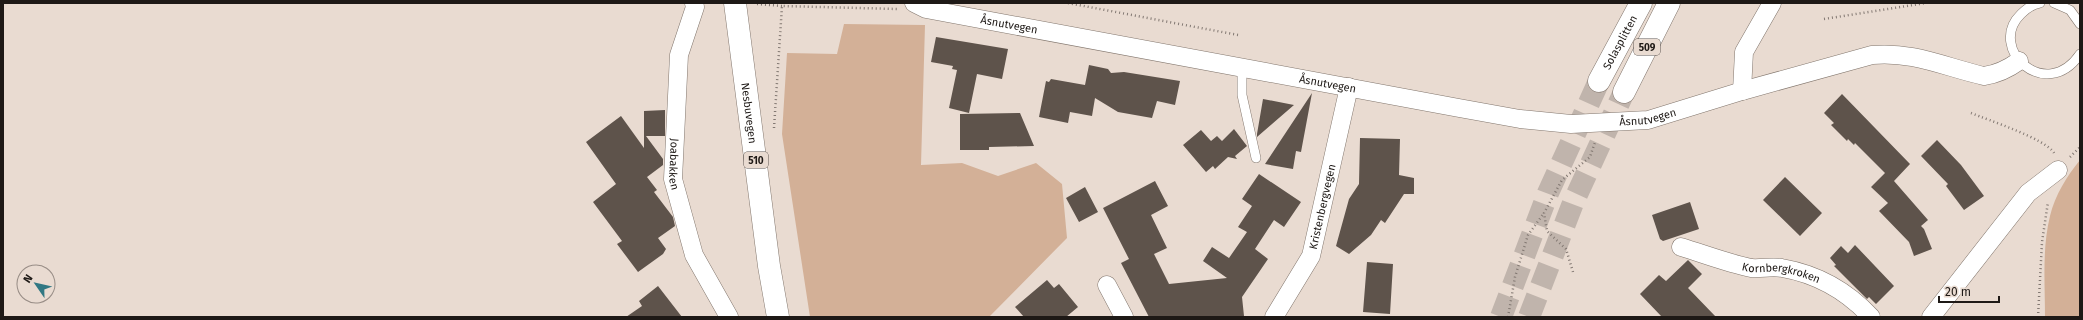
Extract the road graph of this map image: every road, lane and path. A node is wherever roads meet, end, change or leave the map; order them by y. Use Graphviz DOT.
graph roads {
  1 [pos="694,3"];
  2 [pos="745,3"];
  3 [pos="1068,3"];
  4 [pos="1641,3"];
  5 [pos="1669,3"];
  6 [pos="1772,3"];
  7 [pos="1926,3"];
  8 [pos="2040,3"];
  9 [pos="2054,3"];
  10 [pos="782,4"];
  11 [pos="920,6"];
  12 [pos="1824,19"];
  13 [pos="2080,24"];
  14 [pos="1238,35"];
  15 [pos="2080,54"];
  16 [pos="2019,61"];
  17 [pos="1242,68"];
  18 [pos="1599,81"];
  19 [pos="1349,87"];
  20 [pos="1742,91"];
  21 [pos="1624,92"];
  22 [pos="1971,114"];
  23 [pos="774,130"];
  24 [pos="1598,136"];
  25 [pos="2080,146"];
  26 [pos="1256,158"];
  27 [pos="2058,170"];
  28 [pos="1544,213"];
  29 [pos="1681,247"];
  30 [pos="1573,272"];
  31 [pos="1107,285"];
  32 [pos="729,317"];
  33 [pos="778,317"];
  34 [pos="1124,317"];
  35 [pos="1274,317"];
  36 [pos="1508,317"];
  37 [pos="1871,317"];
  38 [pos="1931,317"];
  39 [pos="2038,317"];
  1 -- 32 [label="street, Joabakken"];
  2 -- 10 [label="path"];
  2 -- 33 [label="main road, Nesbuvegen / 510"];
  3 -- 14 [label="path"];
  4 -- 18 [label="main road, Solasplitten / 509"];
  5 -- 21 [label="main road, 509"];
  6 -- 20 [label="street"];
  7 -- 12 [label="path"];
  8 -- 16 [label="lane"];
  9 -- 13 [label="lane"];
  10 -- 11 [label="path"];
  10 -- 23 [label="path"];
  11 -- 17 [label="street, Åsnutvegen"];
  15 -- 16 [label="lane"];
  16 -- 20 [label="street, Åsnutvegen"];
  17 -- 19 [label="street, Åsnutvegen"];
  17 -- 26 [label="lane"];
  19 -- 20 [label="street, Åsnutvegen"];
  19 -- 35 [label="street, Kristenbergvegen"];
  22 -- 27 [label="path"];
  24 -- 28 [label="path"];
  25 -- 27 [label="path"];
  27 -- 38 [label="street"];
  27 -- 39 [label="path"];
  28 -- 30 [label="path"];
  28 -- 36 [label="path"];
  29 -- 37 [label="street, Kornbergkroken"];
  31 -- 34 [label="street"];
}
